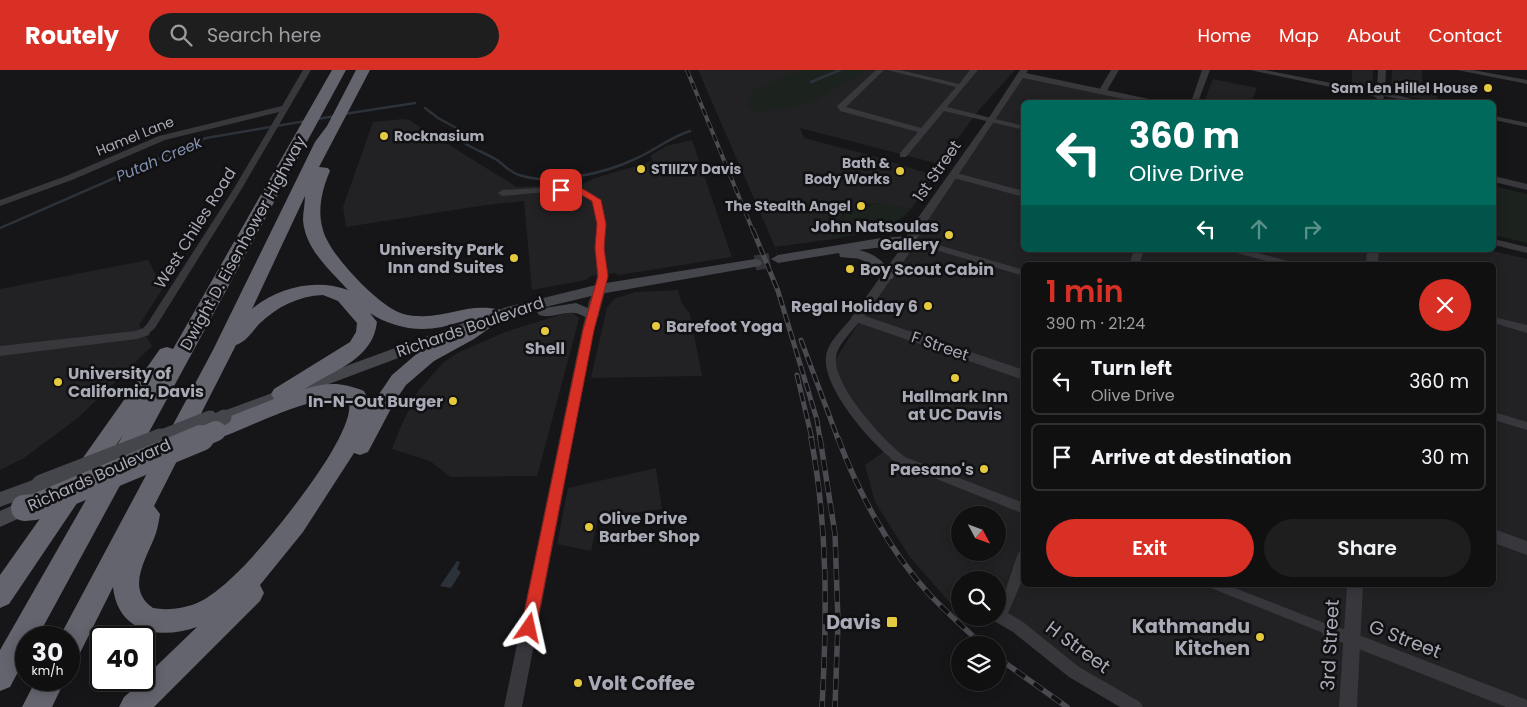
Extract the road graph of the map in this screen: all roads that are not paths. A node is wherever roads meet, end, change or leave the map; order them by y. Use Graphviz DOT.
graph roads {
  1 [pos="307,70"];
  2 [pos="339,70"];
  3 [pos="363,70"];
  4 [pos="880,70"];
  5 [pos="891,70"];
  6 [pos="974,70"];
  7 [pos="1115,70"];
  8 [pos="1206,70"];
  9 [pos="1254,70"];
  10 [pos="1382,70"];
  11 [pos="1461,70"];
  12 [pos="1023,72"];
  13 [pos="1527,82"];
  14 [pos="960,86"];
  15 [pos="1102,92"];
  16 [pos="1381,98"];
  17 [pos="1140,100"];
  18 [pos="1195,100"];
  19 [pos="1400,100"];
  20 [pos="285,108"];
  21 [pos="942,108"];
  22 [pos="1496,118"];
  23 [pos="338,120"];
  24 [pos="992,120"];
  25 [pos="1527,126"];
  26 [pos="1021,127"];
  27 [pos="923,131"];
  28 [pos="903,155"];
  29 [pos="953,175"];
  30 [pos="1496,179"];
  31 [pos="1527,187"];
  32 [pos="502,193"];
  33 [pos="1021,193"];
  34 [pos="0,203"];
  35 [pos="910,240"];
  36 [pos="1496,242"];
  37 [pos="1527,250"];
  38 [pos="1243,252"];
  39 [pos="800,256"];
  40 [pos="778,259"];
  41 [pos="755,262"];
  42 [pos="1281,262"];
  43 [pos="1021,272"];
  44 [pos="887,276"];
  45 [pos="600,289"];
  46 [pos="207,309"];
  47 [pos="503,312"];
  48 [pos="592,315"];
  49 [pos="857,318"];
  50 [pos="1496,321"];
  51 [pos="1527,329"];
  52 [pos="144,332"];
  53 [pos="223,350"];
  54 [pos="0,351"];
  55 [pos="1021,374"];
  56 [pos="282,394"];
  57 [pos="1496,417"];
  58 [pos="220,424"];
  59 [pos="1527,426"];
  60 [pos="901,460"];
  61 [pos="155,480"];
  62 [pos="0,500"];
  63 [pos="24,508"];
  64 [pos="1021,508"];
  65 [pos="0,519"];
  66 [pos="1496,537"];
  67 [pos="1527,548"];
  68 [pos="1021,564"];
  69 [pos="1220,587"];
  70 [pos="1355,587"];
  71 [pos="0,596"];
  72 [pos="79,626"];
  73 [pos="1328,630"];
  74 [pos="1351,640"];
  75 [pos="0,676"];
  76 [pos="45,691"];
  77 [pos="37,707"];
  78 [pos="134,707"];
  79 [pos="513,707"];
  80 [pos="1135,707"];
  81 [pos="1348,707"];
  82 [pos="1524,707"];
  1 -- 20 [label="street"];
  2 -- 46 [label="highway, Dwight D. Eisenhower Highway"];
  3 -- 23 [label="highway, Dwight D. Eisenhower Highway"];
  4 -- 27 [label="street"];
  5 -- 14 [label="street"];
  6 -- 14 [label="street"];
  7 -- 15 [label="street"];
  8 -- 18 [label="street"];
  9 -- 16 [label="street"];
  10 -- 16 [label="street"];
  11 -- 13 [label="street"];
  12 -- 15 [label="street"];
  12 -- 24 [label="street, 1st Street"];
  14 -- 21 [label="street"];
  15 -- 17 [label="street"];
  16 -- 19 [label="street"];
  20 -- 34 [label="street, Hamel Lane"];
  20 -- 52 [label="street, West Chiles Road"];
  21 -- 24 [label="street"];
  21 -- 27 [label="street"];
  22 -- 25 [label="street"];
  23 -- 47 [label="highway"];
  23 -- 53 [label="highway, Dwight D. Eisenhower Highway"];
  24 -- 26 [label="street"];
  24 -- 29 [label="street, 1st Street"];
  27 -- 28 [label="street"];
  29 -- 33 [label="street"];
  29 -- 35 [label="street, 1st Street"];
  30 -- 31 [label="street"];
  32 -- 45 [label="street"];
  35 -- 39 [label="main road"];
  35 -- 43 [label="street"];
  35 -- 44 [label="street, 1st Street"];
  36 -- 37 [label="street"];
  38 -- 42 [label="street"];
  39 -- 40 [label="main road"];
  39 -- 44 [label="main road"];
  41 -- 45 [label="main road, Richards Boulevard"];
  44 -- 49 [label="street, 1st Street"];
  45 -- 47 [label="main road, Richards Boulevard"];
  45 -- 48 [label="street"];
  46 -- 71 [label="highway"];
  46 -- 75 [label="highway, Dwight D. Eisenhower Highway"];
  47 -- 48 [label="main road"];
  47 -- 56 [label="main road, Richards Boulevard"];
  47 -- 78 [label="highway"];
  48 -- 79 [label="street"];
  49 -- 55 [label="street, F Street"];
  49 -- 60 [label="street, 1st Street"];
  50 -- 51 [label="street"];
  52 -- 54 [label="street"];
  53 -- 56 [label="highway"];
  53 -- 61 [label="highway, Dwight D. Eisenhower Highway"];
  56 -- 58 [label="main road, Richards Boulevard"];
  57 -- 59 [label="street"];
  58 -- 61 [label="highway"];
  58 -- 62 [label="main road, Richards Boulevard, bridge"];
  58 -- 63 [label="highway, bridge"];
  60 -- 64 [label="street"];
  61 -- 72 [label="highway, Dwight D. Eisenhower Highway"];
  63 -- 65 [label="main road, Richards Boulevard"];
  66 -- 67 [label="street"];
  68 -- 80 [label="street, H Street"];
  69 -- 73 [label="street, G Street"];
  70 -- 74 [label="street, 3rd Street"];
  73 -- 74 [label="street, G Street"];
  74 -- 81 [label="street, 3rd Street"];
  74 -- 82 [label="street, G Street"];
  76 -- 77 [label="highway"];
}
